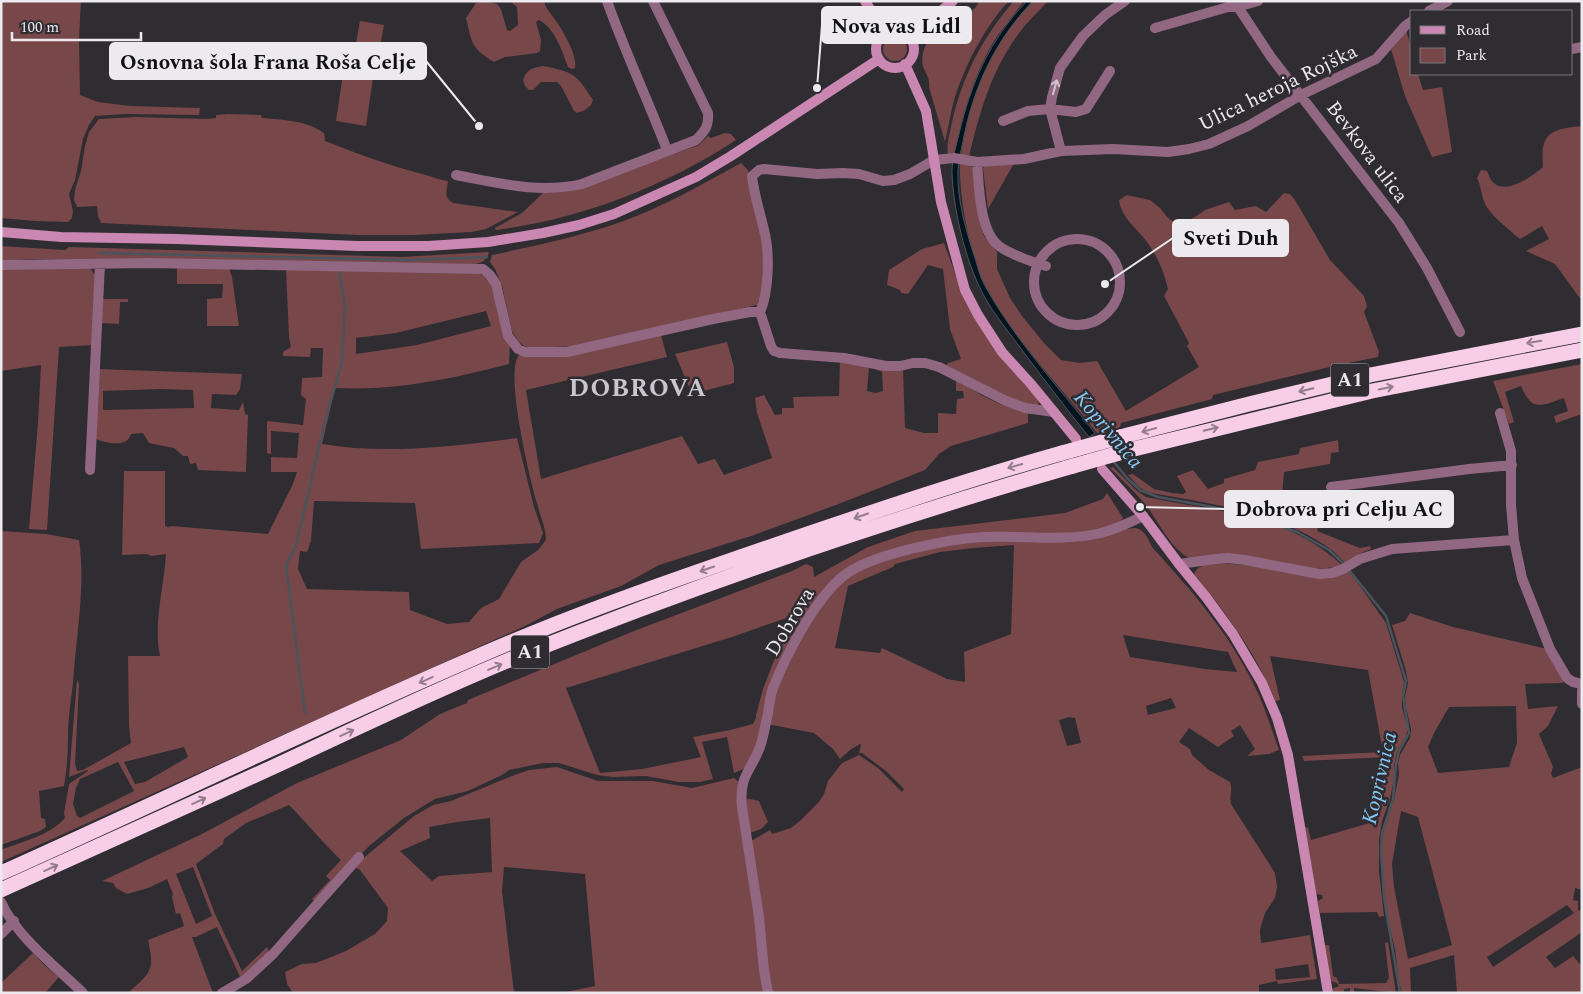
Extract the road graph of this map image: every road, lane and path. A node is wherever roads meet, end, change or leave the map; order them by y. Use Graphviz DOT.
graph roads {
  1 [pos="607,1"];
  2 [pos="653,1"];
  3 [pos="865,1"];
  4 [pos="953,1"];
  5 [pos="1125,1"];
  6 [pos="1258,1"];
  7 [pos="1448,1"];
  8 [pos="1236,4"];
  9 [pos="1431,10"];
  10 [pos="1410,23"];
  11 [pos="1155,28"];
  12 [pos="885,33"];
  13 [pos="909,37"];
  14 [pos="879,59"];
  15 [pos="905,64"];
  16 [pos="1110,71"];
  17 [pos="1301,95"];
  18 [pos="1050,109"];
  19 [pos="1003,121"];
  20 [pos="667,150"];
  21 [pos="1061,151"];
  22 [pos="934,160"];
  23 [pos="973,161"];
  24 [pos="456,175"];
  25 [pos="1,232"];
  26 [pos="100,264"];
  27 [pos="1,265"];
  28 [pos="1041,265"];
  29 [pos="760,312"];
  30 [pos="1460,332"];
  31 [pos="1582,334"];
  32 [pos="1582,350"];
  33 [pos="1054,412"];
  34 [pos="1500,413"];
  35 [pos="1076,439"];
  36 [pos="1512,465"];
  37 [pos="1102,468"];
  38 [pos="90,470"];
  39 [pos="1332,487"];
  40 [pos="1143,516"];
  41 [pos="1514,540"];
  42 [pos="1179,564"];
  43 [pos="1582,684"];
  44 [pos="1582,690"];
  45 [pos="1582,704"];
  46 [pos="359,857"];
  47 [pos="1,873"];
  48 [pos="3,893"];
  49 [pos="14,921"];
  50 [pos="1,934"];
  51 [pos="83,993"];
  52 [pos="222,993"];
  53 [pos="768,993"];
  54 [pos="1328,993"];
  1 -- 20 [label="street"];
  2 -- 20 [label="street"];
  3 -- 12 [label="street"];
  4 -- 13 [label="street"];
  18 -- 5 [label="street, one-way"];
  6 -- 8 [label="street"];
  7 -- 9 [label="street"];
  8 -- 11 [label="street"];
  8 -- 17 [label="street, Bevkova ulica"];
  10 -- 17 [label="street, Ulica heroja Rojška"];
  12 -- 13 [label="street"];
  12 -- 14 [label="street"];
  13 -- 15 [label="street"];
  14 -- 15 [label="street"];
  14 -- 25 [label="street"];
  15 -- 22 [label="street"];
  16 -- 18 [label="street"];
  17 -- 21 [label="street, Ulica heroja Rojška"];
  17 -- 30 [label="street, Bevkova ulica"];
  18 -- 19 [label="street"];
  18 -- 21 [label="street"];
  20 -- 24 [label="street"];
  21 -- 23 [label="street, Ulica heroja Rojška"];
  22 -- 23 [label="street, Ulica heroja Rojška"];
  22 -- 29 [label="street"];
  22 -- 33 [label="street"];
  23 -- 28 [label="street"];
  26 -- 27 [label="street"];
  26 -- 29 [label="street"];
  26 -- 38 [label="street"];
  28 -- 28 [label="street"];
  29 -- 33 [label="street"];
  31 -- 47 [label="highway, A1, one-way, bridge"];
  48 -- 32 [label="highway, A1, one-way, bridge"];
  33 -- 35 [label="street"];
  34 -- 36 [label="street"];
  36 -- 39 [label="street"];
  36 -- 41 [label="street"];
  37 -- 40 [label="street"];
  40 -- 42 [label="street"];
  40 -- 53 [label="street, Dobrova"];
  41 -- 42 [label="street"];
  41 -- 43 [label="street"];
  42 -- 54 [label="street"];
  44 -- 45 [label="street"];
  46 -- 52 [label="street"];
  48 -- 49 [label="street"];
  49 -- 50 [label="street"];
  49 -- 51 [label="street"];
}
